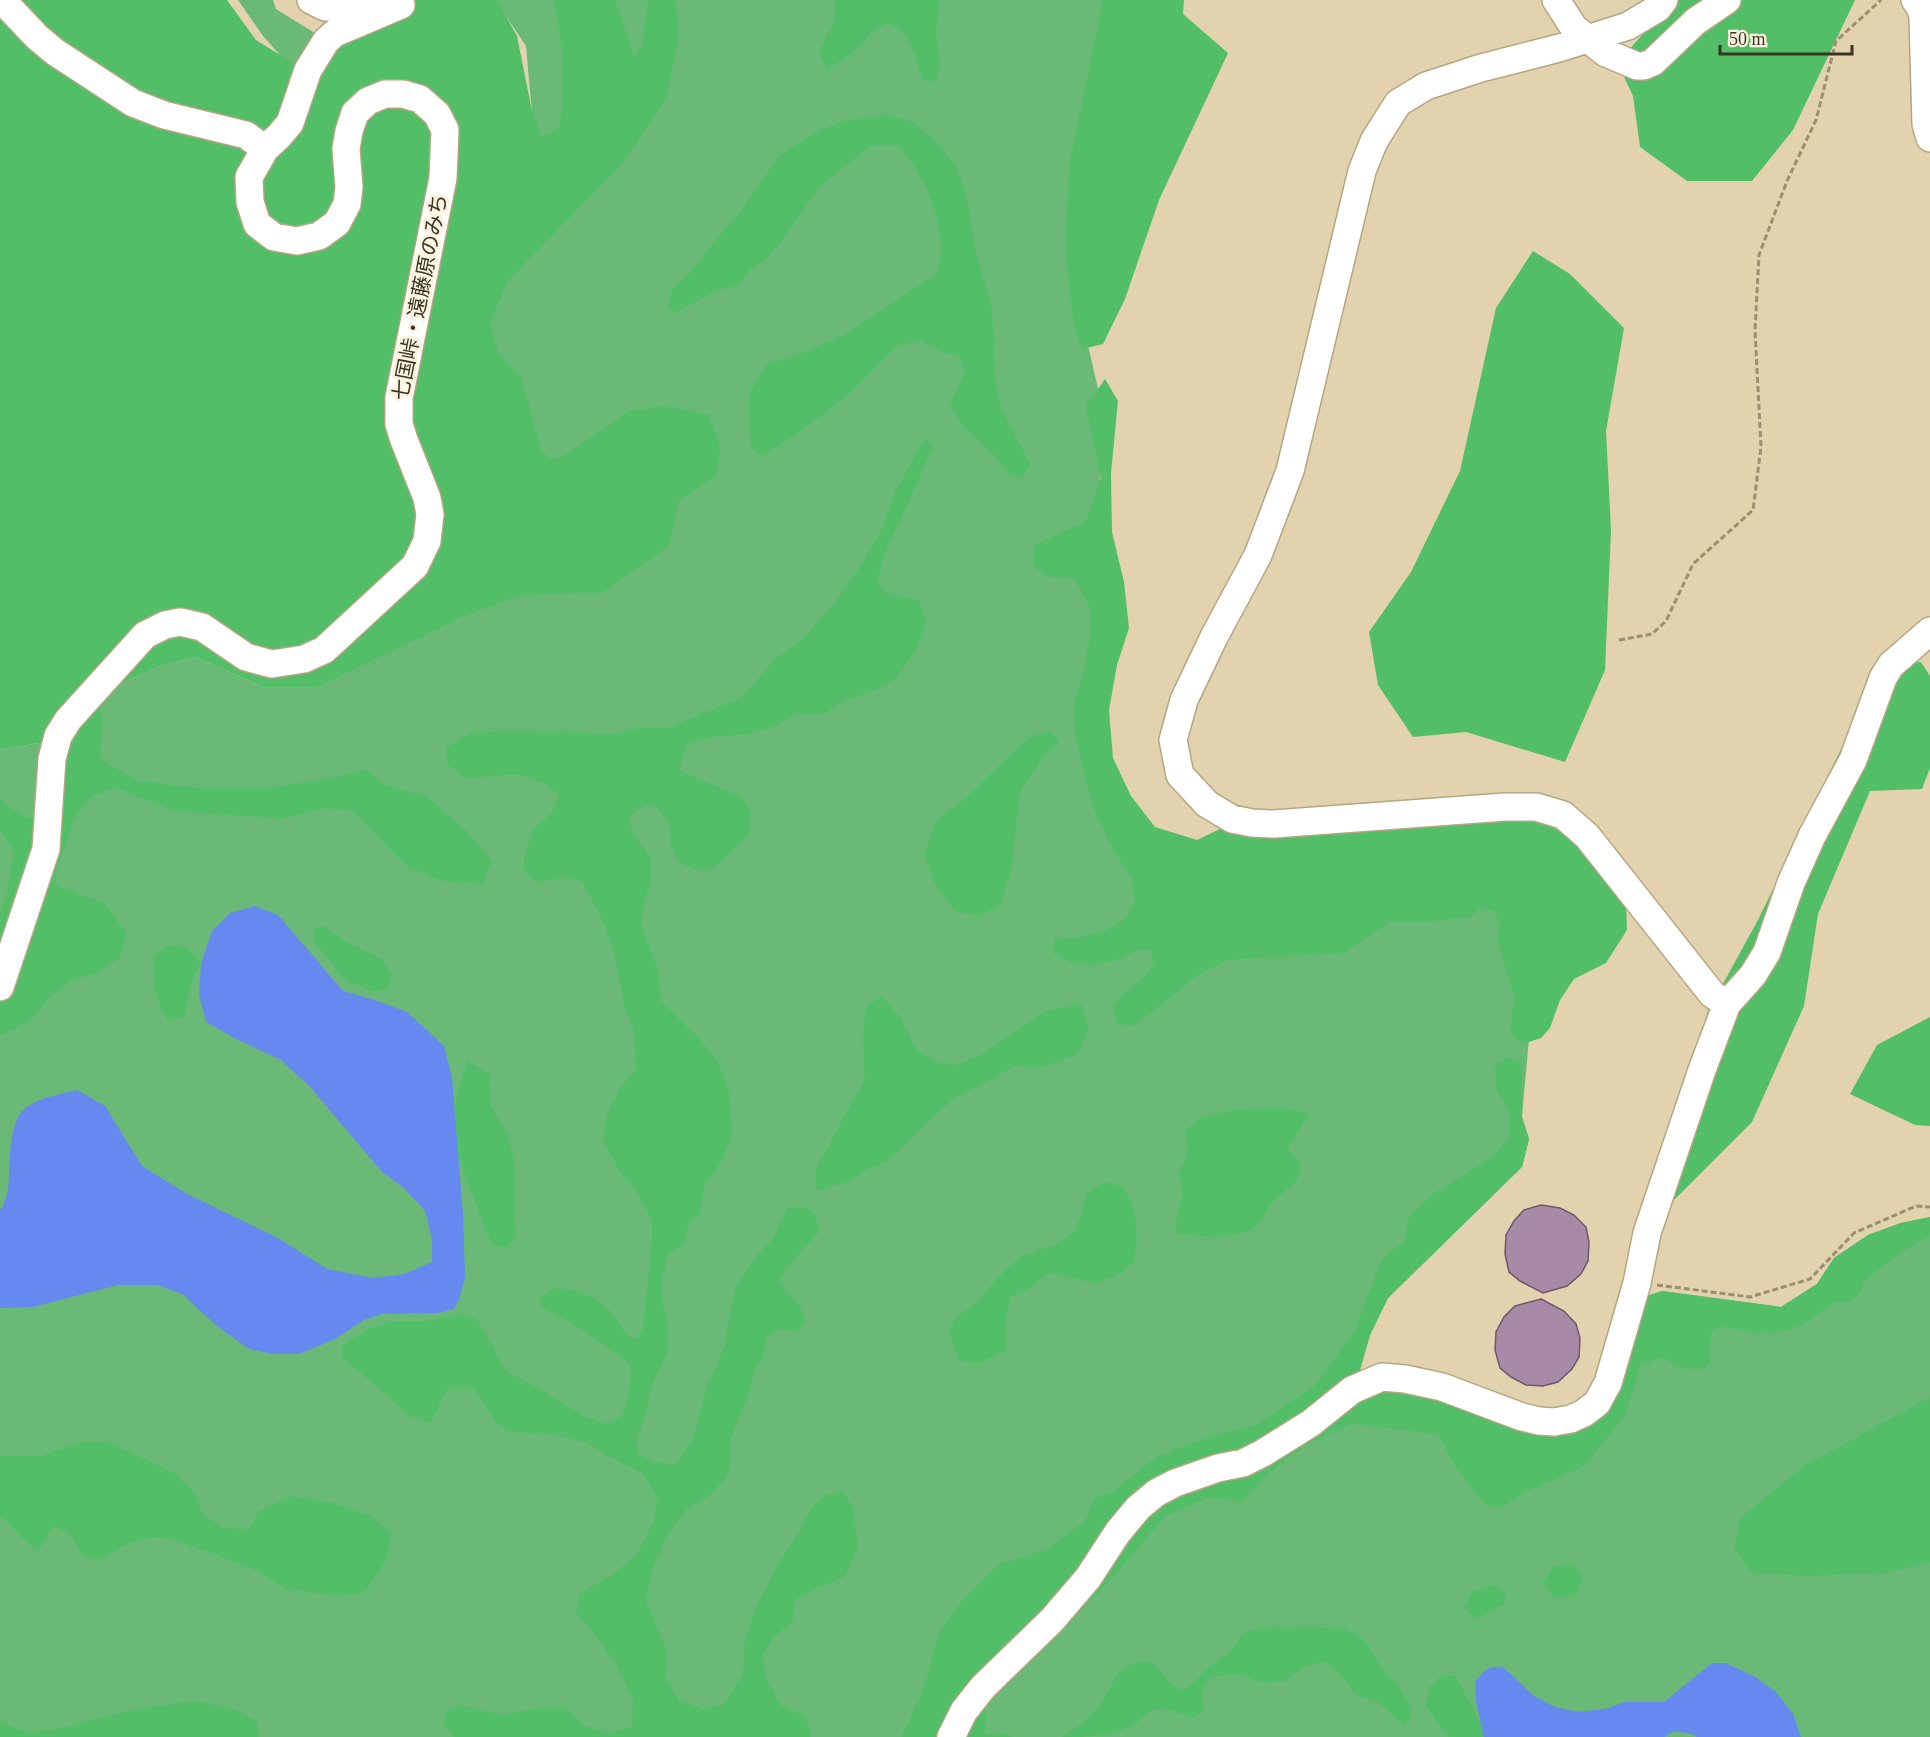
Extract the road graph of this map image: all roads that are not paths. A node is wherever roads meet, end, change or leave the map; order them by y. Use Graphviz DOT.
graph roads {
  1 [pos="2,0"];
  2 [pos="311,0"];
  3 [pos="1556,0"];
  4 [pos="1664,0"];
  5 [pos="1727,0"];
  6 [pos="1915,0"];
  7 [pos="404,2"];
  8 [pos="1588,39"];
  9 [pos="1930,138"];
  10 [pos="265,149"];
  11 [pos="1930,631"];
  12 [pos="0,987"];
  13 [pos="1727,1004"];
  14 [pos="951,1737"];
  1 -- 10 [label="street"];
  2 -- 7 [label="street"];
  3 -- 8 [label="street"];
  4 -- 8 [label="street"];
  5 -- 8 [label="street"];
  6 -- 9 [label="street"];
  7 -- 10 [label="street, 七国峠・遠藤原のみち"];
  8 -- 13 [label="street"];
  10 -- 12 [label="street, 七国峠・遠藤原のみち"];
  11 -- 13 [label="street"];
  13 -- 14 [label="street"];
}
